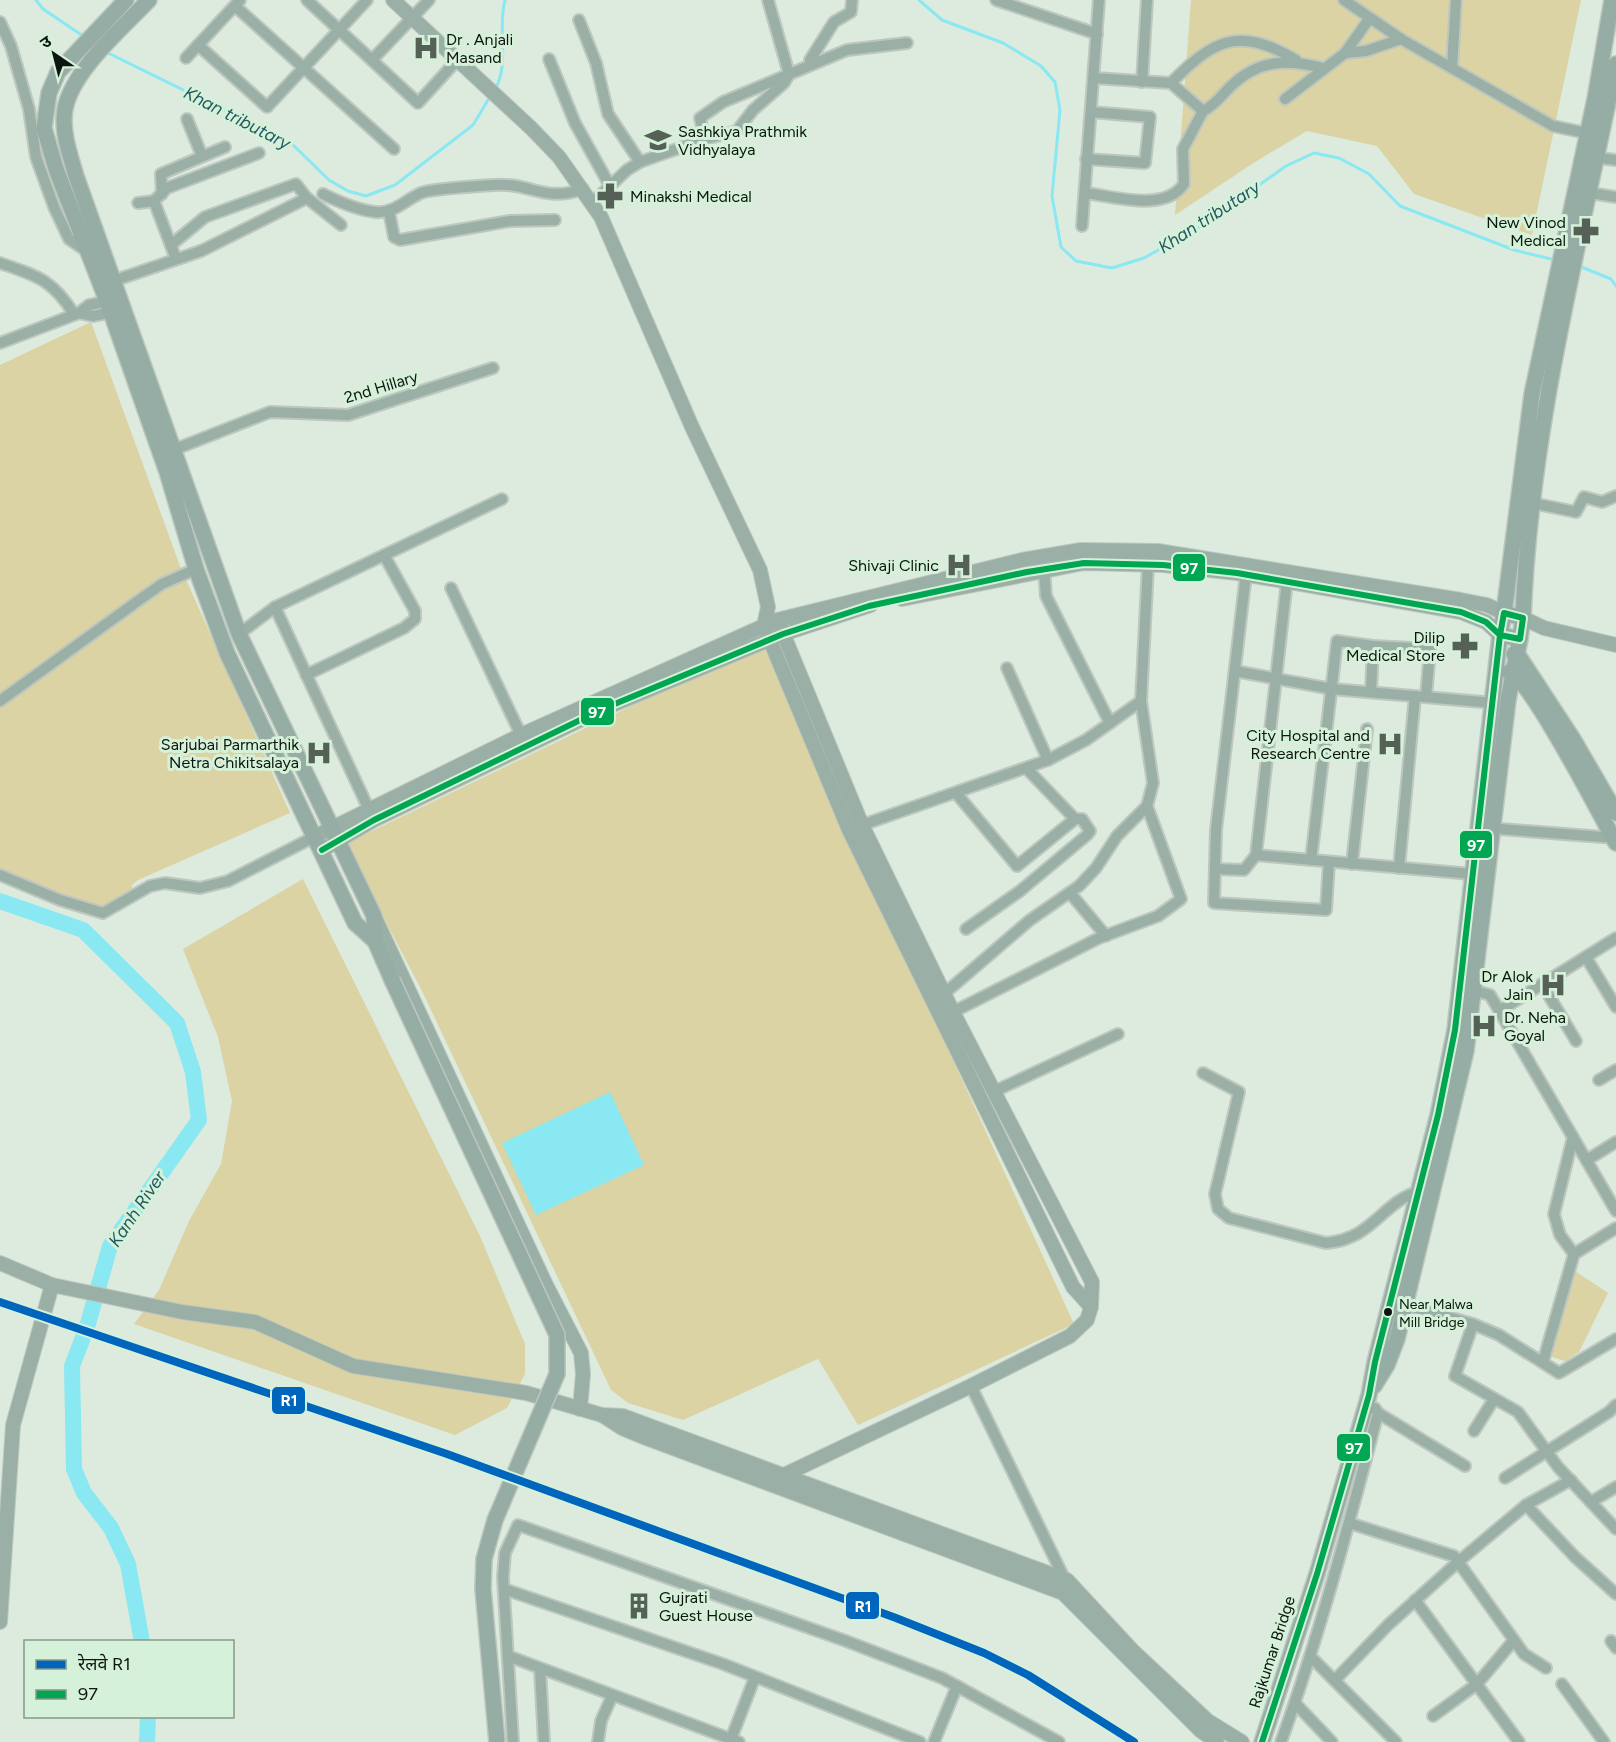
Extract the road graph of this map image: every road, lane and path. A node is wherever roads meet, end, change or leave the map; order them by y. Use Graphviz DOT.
graph roads {
  1 [pos="126,0"];
  2 [pos="148,0"];
  3 [pos="307,0"];
  4 [pos="367,0"];
  5 [pos="393,0"];
  6 [pos="429,0"];
  7 [pos="768,0"];
  8 [pos="852,0"];
  9 [pos="996,0"];
  10 [pos="1099,0"];
  11 [pos="1147,0"];
  12 [pos="1344,0"];
  13 [pos="1456,0"];
  14 [pos="1612,0"];
  15 [pos="237,3"];
  16 [pos="1011,3"];
  17 [pos="1369,19"];
  18 [pos="412,20"];
  19 [pos="579,20"];
  20 [pos="0,22"];
  21 [pos="340,31"];
  22 [pos="1097,34"];
  23 [pos="1401,39"];
  24 [pos="907,43"];
  25 [pos="198,45"];
  26 [pos="1345,53"];
  27 [pos="186,58"];
  28 [pos="458,59"];
  29 [pos="549,59"];
  30 [pos="372,60"];
  31 [pos="1297,61"];
  32 [pos="811,64"];
  33 [pos="1616,64"];
  34 [pos="1323,68"];
  35 [pos="1452,68"];
  36 [pos="303,69"];
  37 [pos="789,74"];
  38 [pos="1094,78"];
  39 [pos="1142,82"];
  40 [pos="1171,83"];
  41 [pos="1285,99"];
  42 [pos="1203,111"];
  43 [pos="1091,112"];
  44 [pos="187,119"];
  45 [pos="1586,133"];
  46 [pos="705,139"];
  47 [pos="225,147"];
  48 [pos="394,149"];
  49 [pos="259,153"];
  50 [pos="202,156"];
  51 [pos="1598,158"];
  52 [pos="1086,159"];
  53 [pos="1616,160"];
  54 [pos="640,162"];
  55 [pos="610,186"];
  56 [pos="583,189"];
  57 [pos="1084,193"];
  58 [pos="1590,193"];
  59 [pos="323,194"];
  60 [pos="1616,197"];
  61 [pos="158,198"];
  62 [pos="307,198"];
  63 [pos="138,203"];
  64 [pos="592,203"];
  65 [pos="389,211"];
  66 [pos="555,220"];
  67 [pos="341,225"];
  68 [pos="1082,226"];
  69 [pos="171,244"];
  70 [pos="1572,245"];
  71 [pos="88,253"];
  72 [pos="176,259"];
  73 [pos="0,263"];
  74 [pos="1566,272"];
  75 [pos="113,281"];
  76 [pos="115,306"];
  77 [pos="76,314"];
  78 [pos="0,343"];
  79 [pos="493,368"];
  80 [pos="173,450"];
  81 [pos="1616,496"];
  82 [pos="502,499"];
  83 [pos="1532,502"];
  84 [pos="384,555"];
  85 [pos="1115,557"];
  86 [pos="1148,565"];
  87 [pos="196,568"];
  88 [pos="1044,569"];
  89 [pos="1246,574"];
  90 [pos="1287,581"];
  91 [pos="451,588"];
  92 [pos="768,607"];
  93 [pos="275,608"];
  94 [pos="1504,613"];
  95 [pos="1523,618"];
  96 [pos="777,620"];
  97 [pos="764,626"];
  98 [pos="1544,628"];
  99 [pos="238,634"];
  100 [pos="783,634"];
  101 [pos="1500,635"];
  102 [pos="1520,639"];
  103 [pos="769,640"];
  104 [pos="1616,645"];
  105 [pos="1373,646"];
  106 [pos="1500,652"];
  107 [pos="1518,655"];
  108 [pos="1007,668"];
  109 [pos="1498,668"];
  110 [pos="1235,671"];
  111 [pos="1515,674"];
  112 [pos="306,675"];
  113 [pos="1277,679"];
  114 [pos="1332,688"];
  115 [pos="1371,692"];
  116 [pos="1421,697"];
  117 [pos="0,701"];
  118 [pos="1142,701"];
  119 [pos="1494,703"];
  120 [pos="1110,723"];
  121 [pos="1367,729"];
  122 [pos="521,735"];
  123 [pos="1048,760"];
  124 [pos="1027,769"];
  125 [pos="956,793"];
  126 [pos="1147,806"];
  127 [pos="1616,813"];
  128 [pos="371,814"];
  129 [pos="1075,819"];
  130 [pos="862,825"];
  131 [pos="332,827"];
  132 [pos="1485,828"];
  133 [pos="316,836"];
  134 [pos="1615,840"];
  135 [pos="340,842"];
  136 [pos="322,850"];
  137 [pos="1256,855"];
  138 [pos="1311,860"];
  139 [pos="1329,862"];
  140 [pos="1352,864"];
  141 [pos="1399,868"];
  142 [pos="1215,869"];
  143 [pos="1472,874"];
  144 [pos="0,875"];
  145 [pos="1070,892"];
  146 [pos="374,916"];
  147 [pos="966,929"];
  148 [pos="1106,936"];
  149 [pos="1616,938"];
  150 [pos="375,941"];
  151 [pos="1586,957"];
  152 [pos="1542,984"];
  153 [pos="1467,988"];
  154 [pos="945,993"];
  155 [pos="1616,1007"];
  156 [pos="1498,1011"];
  157 [pos="953,1012"];
  158 [pos="1118,1034"];
  159 [pos="1576,1041"];
  160 [pos="1616,1070"];
  161 [pos="1203,1073"];
  162 [pos="1599,1080"];
  163 [pos="995,1092"];
  164 [pos="1573,1137"];
  165 [pos="1616,1142"];
  166 [pos="1587,1161"];
  167 [pos="1426,1183"];
  168 [pos="1616,1211"];
  169 [pos="1616,1228"];
  170 [pos="1574,1254"];
  171 [pos="0,1263"];
  172 [pos="52,1285"];
  173 [pos="1405,1305"];
  174 [pos="1091,1307"];
  175 [pos="1473,1324"];
  176 [pos="1616,1339"];
  177 [pos="1543,1362"];
  178 [pos="971,1386"];
  179 [pos="1369,1395"];
  180 [pos="1494,1399"];
  181 [pos="1616,1405"];
  182 [pos="580,1409"];
  183 [pos="1378,1413"];
  184 [pos="1474,1431"];
  185 [pos="1546,1451"];
  186 [pos="1465,1466"];
  187 [pos="1505,1478"];
  188 [pos="777,1480"];
  189 [pos="1571,1480"];
  190 [pos="1616,1487"];
  191 [pos="1591,1502"];
  192 [pos="1526,1504"];
  193 [pos="1349,1523"];
  194 [pos="1616,1528"];
  195 [pos="1458,1562"];
  196 [pos="1065,1587"];
  197 [pos="504,1589"];
  198 [pos="1616,1594"];
  199 [pos="1415,1600"];
  200 [pos="0,1622"];
  201 [pos="1514,1640"];
  202 [pos="508,1656"];
  203 [pos="1311,1657"];
  204 [pos="1546,1668"];
  205 [pos="540,1669"];
  206 [pos="755,1677"];
  207 [pos="1335,1680"];
  208 [pos="1477,1684"];
  209 [pos="1562,1684"];
  210 [pos="957,1686"];
  211 [pos="612,1696"];
  212 [pos="1295,1703"];
  213 [pos="1433,1716"];
  214 [pos="735,1740"];
  215 [pos="497,1742"];
  216 [pos="513,1742"];
  217 [pos="544,1742"];
  218 [pos="598,1742"];
  219 [pos="920,1742"];
  220 [pos="934,1742"];
  221 [pos="1059,1742"];
  222 [pos="1217,1742"];
  223 [pos="1242,1742"];
  224 [pos="1262,1742"];
  225 [pos="1281,1742"];
  226 [pos="1332,1742"];
  227 [pos="1396,1742"];
  228 [pos="1519,1742"];
  229 [pos="1604,1742"];
  1 -- 71 [label="main road"];
  2 -- 75 [label="main road"];
  3 -- 21 [label="street"];
  4 -- 21 [label="street"];
  5 -- 18 [label="street"];
  6 -- 18 [label="street"];
  7 -- 37 [label="street"];
  8 -- 32 [label="street"];
  9 -- 16 [label="street"];
  10 -- 22 [label="street"];
  11 -- 39 [label="street"];
  12 -- 17 [label="street"];
  13 -- 35 [label="street"];
  14 -- 45 [label="main road"];
  15 -- 25 [label="street"];
  15 -- 36 [label="street"];
  16 -- 22 [label="street"];
  17 -- 23 [label="street"];
  17 -- 26 [label="street"];
  18 -- 28 [label="street"];
  18 -- 30 [label="street"];
  19 -- 54 [label="street"];
  20 -- 71 [label="street"];
  21 -- 30 [label="street"];
  21 -- 36 [label="street"];
  22 -- 38 [label="street"];
  23 -- 26 [label="street"];
  23 -- 35 [label="street"];
  24 -- 32 [label="street"];
  25 -- 27 [label="street"];
  25 -- 36 [label="street"];
  26 -- 34 [label="street"];
  28 -- 30 [label="street"];
  28 -- 56 [label="street"];
  29 -- 55 [label="street"];
  31 -- 34 [label="street"];
  31 -- 40 [label="street"];
  31 -- 42 [label="street"];
  32 -- 37 [label="street"];
  33 -- 51 [label="main road"];
  34 -- 41 [label="street"];
  35 -- 45 [label="street"];
  36 -- 48 [label="street"];
  37 -- 46 [label="street"];
  37 -- 46 [label="street"];
  38 -- 39 [label="street"];
  38 -- 43 [label="street"];
  39 -- 40 [label="street"];
  40 -- 42 [label="street"];
  42 -- 57 [label="street"];
  43 -- 52 [label="street"];
  43 -- 52 [label="street"];
  44 -- 50 [label="street"];
  45 -- 70 [label="main road"];
  46 -- 54 [label="street"];
  47 -- 50 [label="street"];
  49 -- 61 [label="street"];
  50 -- 61 [label="street"];
  51 -- 53 [label="street"];
  51 -- 58 [label="main road"];
  52 -- 57 [label="street"];
  54 -- 55 [label="street"];
  55 -- 64 [label="street"];
  56 -- 64 [label="street"];
  56 -- 65 [label="street"];
  57 -- 68 [label="street"];
  58 -- 60 [label="street"];
  58 -- 70 [label="main road"];
  59 -- 65 [label="street"];
  61 -- 63 [label="street"];
  61 -- 69 [label="street"];
  62 -- 67 [label="street"];
  62 -- 69 [label="street"];
  62 -- 72 [label="street"];
  64 -- 92 [label="street"];
  65 -- 66 [label="street"];
  69 -- 72 [label="street"];
  70 -- 74 [label="main road"];
  71 -- 76 [label="main road"];
  72 -- 75 [label="street"];
  73 -- 77 [label="street"];
  74 -- 83 [label="main road"];
  74 -- 94 [label="main road"];
  75 -- 76 [label="main road"];
  76 -- 77 [label="street"];
  76 -- 80 [label="main road"];
  76 -- 87 [label="main road"];
  77 -- 78 [label="street"];
  79 -- 80 [label="street, 2nd Hillary"];
  80 -- 99 [label="main road"];
  81 -- 83 [label="street"];
  82 -- 84 [label="street"];
  83 -- 95 [label="main road"];
  84 -- 93 [label="street"];
  84 -- 112 [label="street"];
  85 -- 86 [label="street"];
  85 -- 88 [label="street"];
  85 -- 94 [label="street"];
  85 -- 96 [label="street"];
  86 -- 89 [label="street"];
  86 -- 118 [label="street"];
  87 -- 117 [label="street"];
  87 -- 133 [label="main road"];
  88 -- 100 [label="street"];
  88 -- 120 [label="street"];
  89 -- 90 [label="street"];
  89 -- 110 [label="street"];
  90 -- 101 [label="street"];
  90 -- 113 [label="street"];
  91 -- 122 [label="street"];
  92 -- 96 [label="street"];
  92 -- 97 [label="street"];
  93 -- 99 [label="street"];
  93 -- 112 [label="street"];
  94 -- 95 [label="main road"];
  94 -- 101 [label="main road"];
  95 -- 98 [label="street"];
  95 -- 102 [label="main road"];
  96 -- 97 [label="street"];
  96 -- 100 [label="street"];
  97 -- 103 [label="street"];
  97 -- 122 [label="street"];
  98 -- 102 [label="street"];
  98 -- 104 [label="street"];
  99 -- 131 [label="main road"];
  100 -- 103 [label="street"];
  100 -- 130 [label="street"];
  101 -- 102 [label="main road"];
  101 -- 106 [label="main road"];
  102 -- 107 [label="main road"];
  103 -- 128 [label="street"];
  103 -- 174 [label="street"];
  105 -- 114 [label="street"];
  105 -- 115 [label="street"];
  105 -- 116 [label="street"];
  106 -- 107 [label="main road"];
  106 -- 109 [label="main road"];
  107 -- 111 [label="main road"];
  107 -- 127 [label="main road"];
  108 -- 123 [label="street"];
  109 -- 111 [label="main road"];
  109 -- 119 [label="main road"];
  110 -- 113 [label="street"];
  110 -- 142 [label="street"];
  111 -- 132 [label="main road"];
  111 -- 134 [label="main road"];
  112 -- 128 [label="street"];
  113 -- 114 [label="street"];
  113 -- 137 [label="street"];
  114 -- 115 [label="street"];
  114 -- 138 [label="street"];
  115 -- 116 [label="street"];
  116 -- 119 [label="street"];
  116 -- 141 [label="street"];
  118 -- 120 [label="street"];
  118 -- 126 [label="street"];
  119 -- 132 [label="main road"];
  120 -- 123 [label="street"];
  121 -- 140 [label="street"];
  122 -- 128 [label="street"];
  123 -- 124 [label="street"];
  124 -- 125 [label="street"];
  124 -- 129 [label="street"];
  125 -- 129 [label="street"];
  125 -- 130 [label="street"];
  126 -- 145 [label="street"];
  126 -- 148 [label="street"];
  128 -- 131 [label="street"];
  128 -- 135 [label="street"];
  129 -- 147 [label="street"];
  130 -- 154 [label="street"];
  131 -- 133 [label="street"];
  131 -- 135 [label="main road"];
  132 -- 134 [label="street"];
  132 -- 143 [label="main road"];
  132 -- 153 [label="main road"];
  133 -- 136 [label="main road"];
  133 -- 144 [label="street"];
  135 -- 136 [label="street"];
  135 -- 146 [label="main road"];
  136 -- 150 [label="main road"];
  137 -- 138 [label="street"];
  137 -- 142 [label="street"];
  138 -- 139 [label="street"];
  139 -- 140 [label="street"];
  139 -- 142 [label="street"];
  140 -- 141 [label="street"];
  141 -- 143 [label="street"];
  143 -- 153 [label="main road"];
  145 -- 148 [label="street"];
  145 -- 154 [label="street"];
  146 -- 150 [label="main road"];
  146 -- 182 [label="street"];
  148 -- 157 [label="street"];
  149 -- 151 [label="street"];
  150 -- 215 [label="main road, bridge"];
  151 -- 152 [label="street"];
  151 -- 155 [label="street"];
  152 -- 156 [label="street"];
  152 -- 159 [label="street"];
  153 -- 156 [label="street"];
  153 -- 167 [label="main road"];
  154 -- 157 [label="street"];
  156 -- 164 [label="street"];
  157 -- 163 [label="street"];
  158 -- 163 [label="street"];
  160 -- 162 [label="street"];
  161 -- 167 [label="street"];
  163 -- 174 [label="street"];
  164 -- 166 [label="street"];
  164 -- 170 [label="street"];
  165 -- 166 [label="street"];
  166 -- 168 [label="street"];
  167 -- 173 [label="main road"];
  167 -- 179 [label="main road"];
  169 -- 170 [label="street"];
  170 -- 177 [label="street"];
  171 -- 172 [label="street"];
  172 -- 182 [label="street"];
  172 -- 200 [label="street"];
  173 -- 175 [label="street"];
  173 -- 179 [label="main road"];
  174 -- 178 [label="street"];
  175 -- 177 [label="street"];
  175 -- 180 [label="street"];
  176 -- 177 [label="street"];
  178 -- 188 [label="street"];
  178 -- 196 [label="street"];
  179 -- 183 [label="street"];
  179 -- 224 [label="main road, Rajkumar Bridge"];
  180 -- 184 [label="street"];
  180 -- 185 [label="street"];
  181 -- 185 [label="street"];
  182 -- 188 [label="street"];
  183 -- 186 [label="street"];
  183 -- 193 [label="street"];
  185 -- 187 [label="street"];
  185 -- 189 [label="street"];
  188 -- 196 [label="street"];
  189 -- 191 [label="street"];
  189 -- 192 [label="street"];
  190 -- 191 [label="street"];
  191 -- 194 [label="street"];
  192 -- 195 [label="street"];
  192 -- 198 [label="street"];
  193 -- 195 [label="street"];
  193 -- 203 [label="street"];
  195 -- 199 [label="street"];
  195 -- 201 [label="street"];
  196 -- 222 [label="street"];
  196 -- 223 [label="street"];
  197 -- 202 [label="street"];
  197 -- 206 [label="street"];
  197 -- 210 [label="street"];
  199 -- 207 [label="street"];
  199 -- 208 [label="street"];
  201 -- 204 [label="street"];
  201 -- 208 [label="street"];
  202 -- 205 [label="street"];
  202 -- 216 [label="street"];
  203 -- 207 [label="street"];
  203 -- 212 [label="street"];
  205 -- 211 [label="street"];
  205 -- 217 [label="street"];
  206 -- 214 [label="street"];
  206 -- 219 [label="street"];
  207 -- 227 [label="street"];
  208 -- 213 [label="street"];
  208 -- 228 [label="street"];
  209 -- 229 [label="street"];
  210 -- 220 [label="street"];
  210 -- 221 [label="street"];
  211 -- 214 [label="street"];
  211 -- 218 [label="street"];
  212 -- 225 [label="street"];
  212 -- 226 [label="street"];
}
